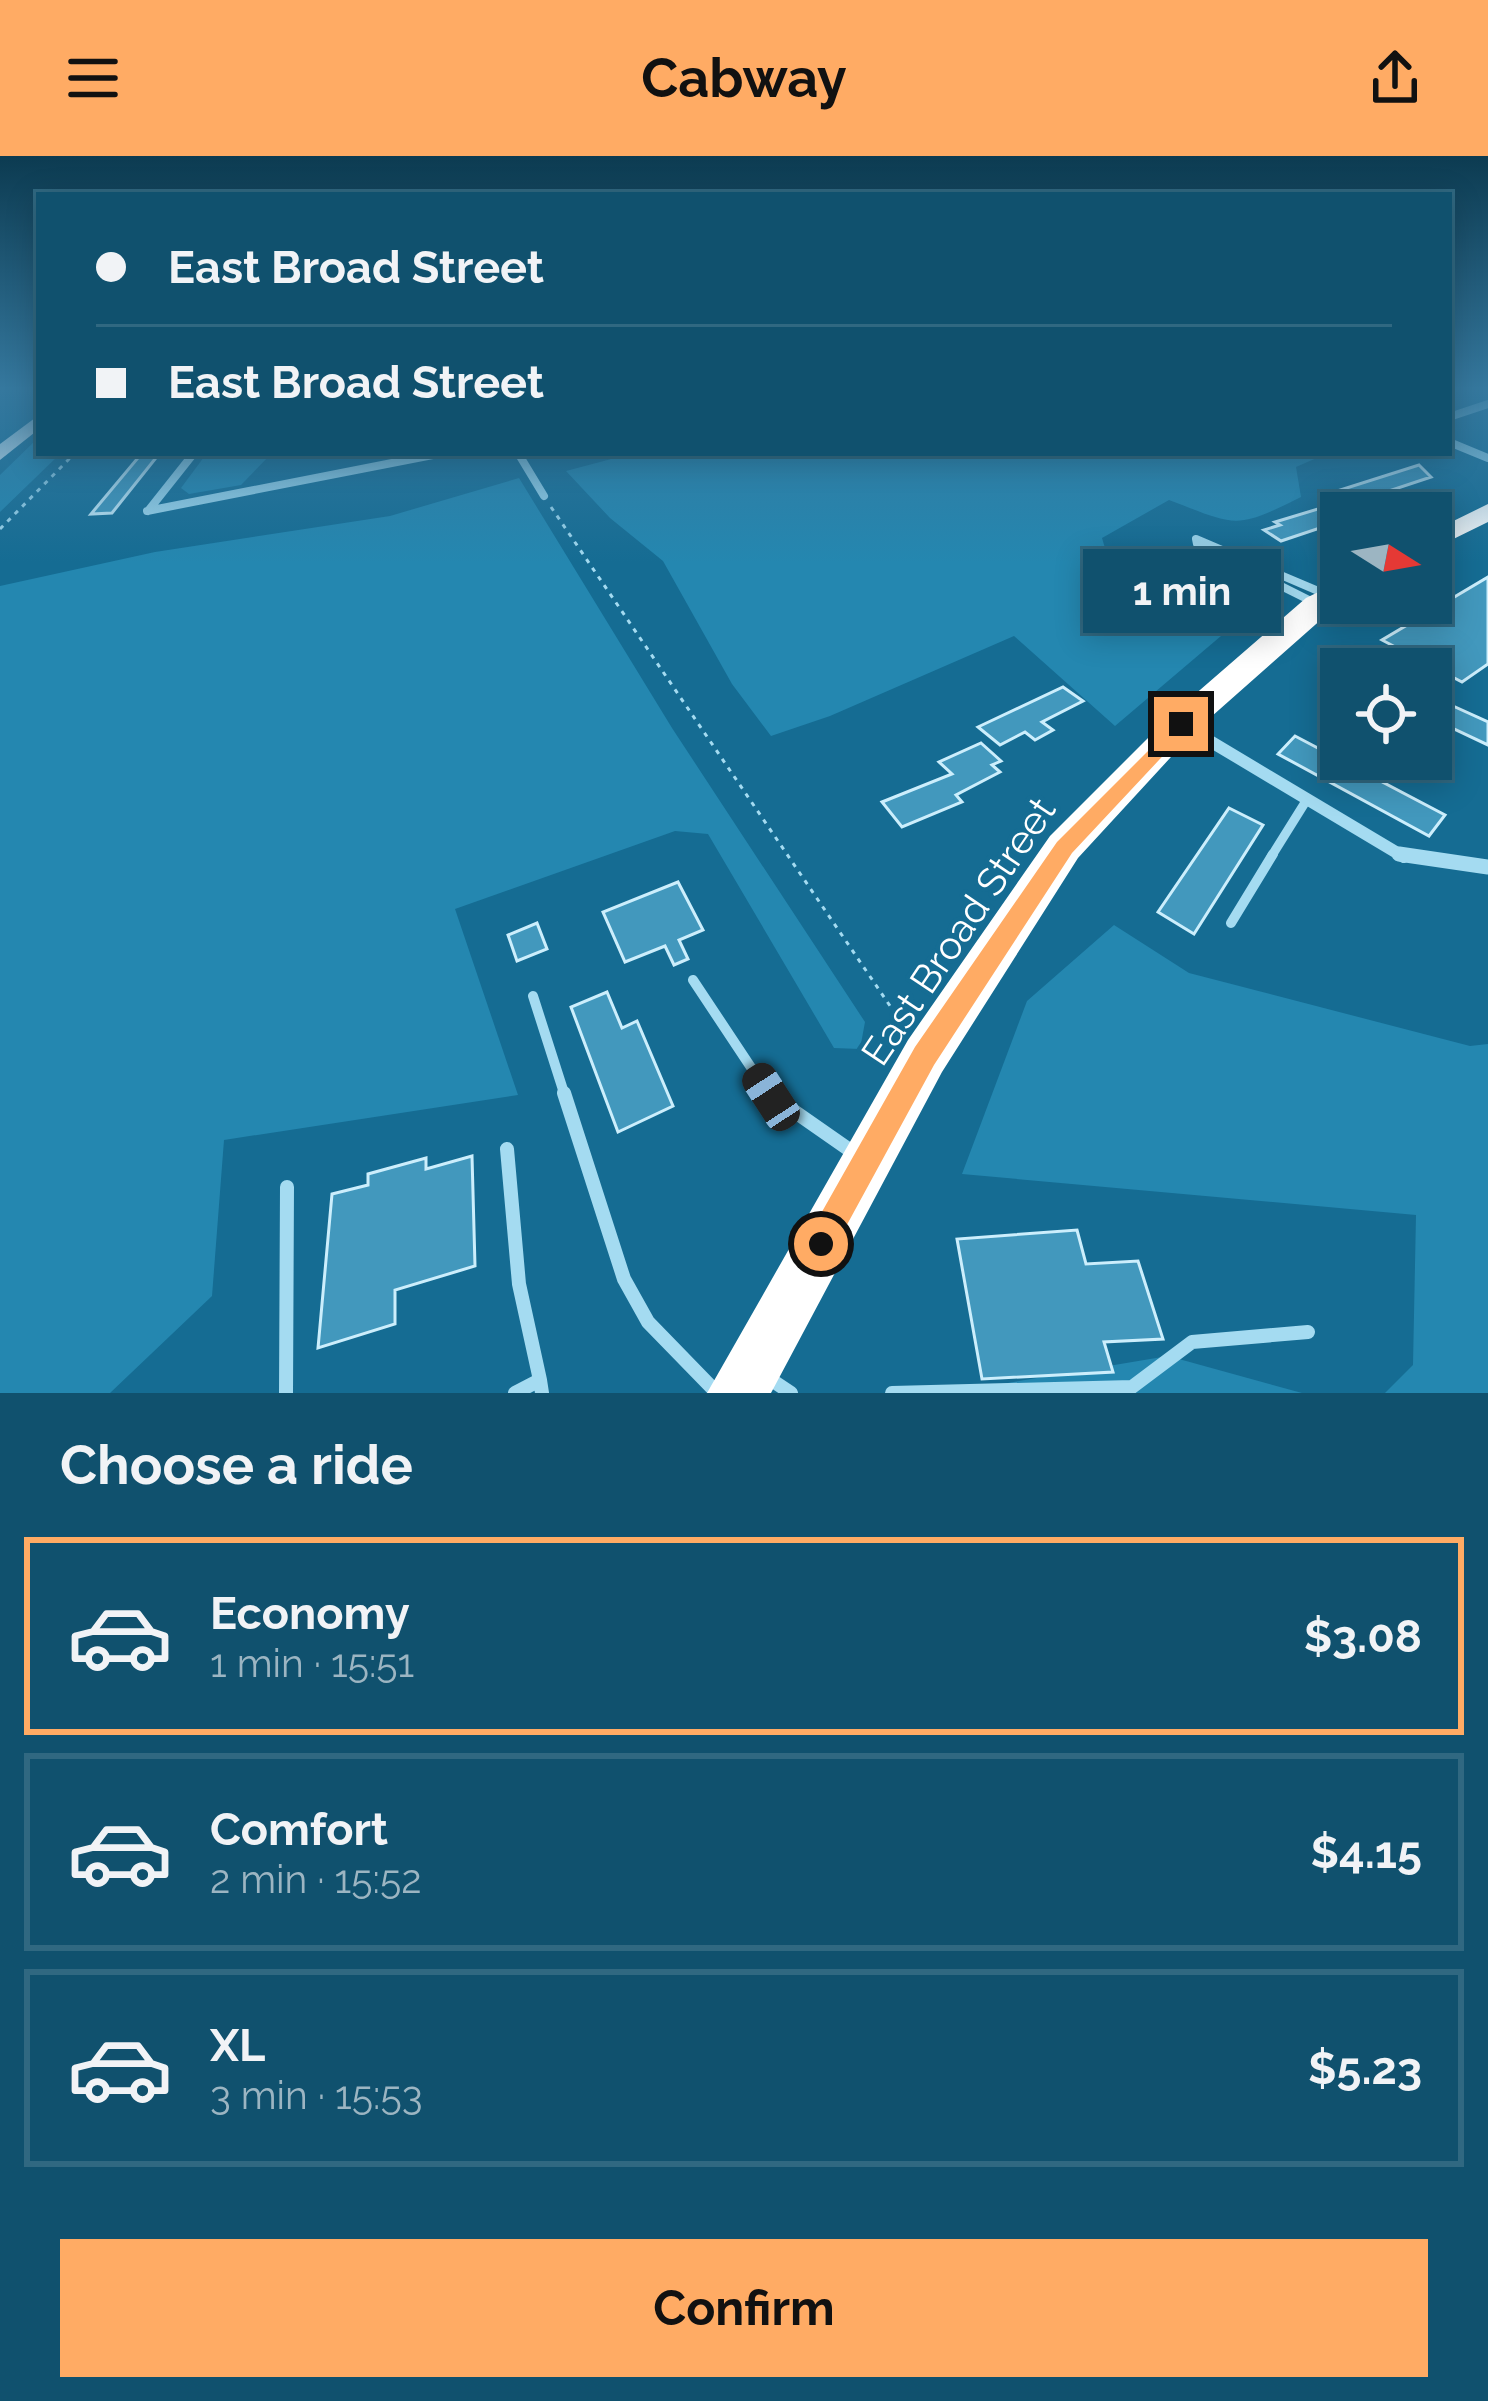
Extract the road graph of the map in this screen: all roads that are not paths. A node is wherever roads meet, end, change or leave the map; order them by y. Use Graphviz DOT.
graph roads {
  1 [pos="192,456"];
  2 [pos="356,456"];
  3 [pos="428,456"];
  4 [pos="520,456"];
  5 [pos="348,472"];
  6 [pos="544,496"];
  7 [pos="1488,512"];
  8 [pos="1452,531"];
  9 [pos="1329,597"];
  10 [pos="1320,605"];
  11 [pos="1181,724"];
  12 [pos="1306,801"];
  13 [pos="1488,867"];
  14 [pos="1231,922"];
  15 [pos="693,980"];
  16 [pos="533,996"];
  17 [pos="507,1149"];
  18 [pos="867,1161"];
  19 [pos="286,1187"];
  20 [pos="1308,1332"];
  21 [pos="736,1384"];
  22 [pos="541,1386"];
  23 [pos="286,1393"];
  24 [pos="515,1393"];
  25 [pos="790,1393"];
  26 [pos="892,1393"];
  1 -- 5 [label="street"];
  2 -- 5 [label="street"];
  3 -- 5 [label="street"];
  4 -- 6 [label="street"];
  7 -- 8 [label="highway"];
  9 -- 9 [label="lane"];
  10 -- 11 [label="highway, East Broad Street"];
  11 -- 12 [label="street"];
  11 -- 18 [label="highway, East Broad Street"];
  12 -- 13 [label="street"];
  12 -- 14 [label="lane"];
  15 -- 18 [label="lane"];
  16 -- 21 [label="lane"];
  17 -- 22 [label="lane"];
  18 -- 21 [label="highway, East Broad Street"];
  19 -- 23 [label="lane"];
  20 -- 26 [label="lane"];
  21 -- 25 [label="lane"];
  22 -- 24 [label="lane"];
}
